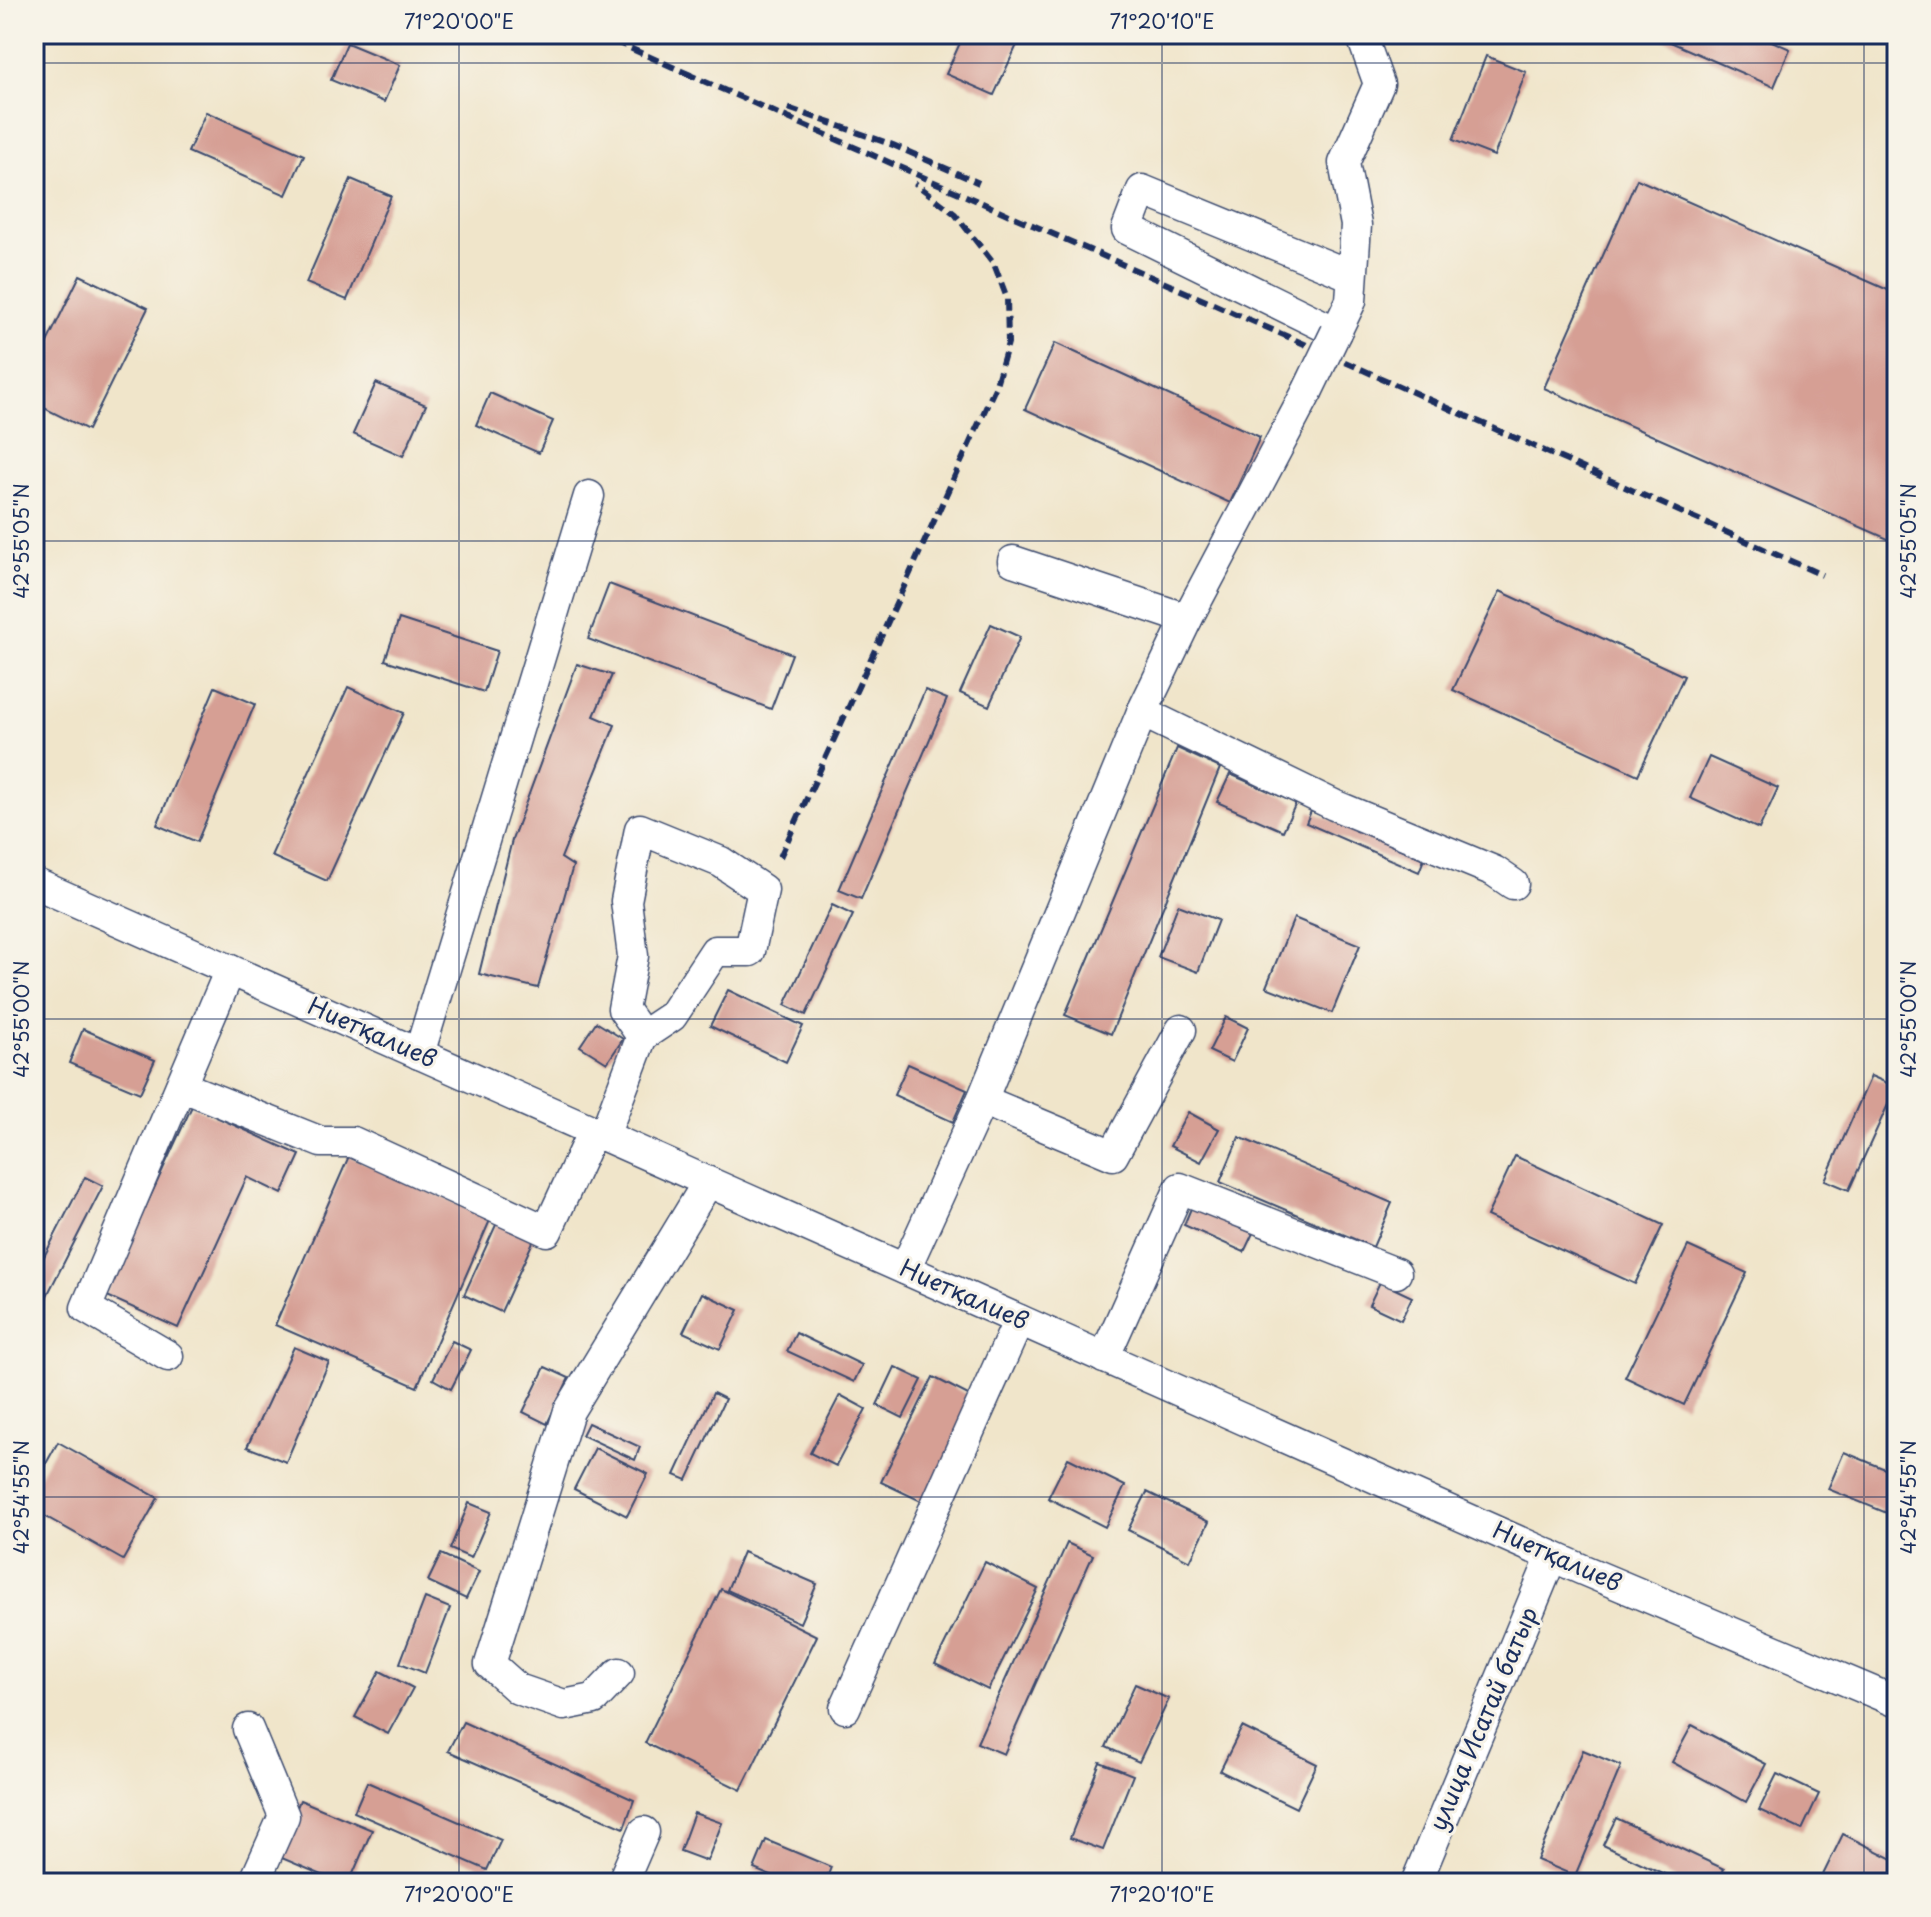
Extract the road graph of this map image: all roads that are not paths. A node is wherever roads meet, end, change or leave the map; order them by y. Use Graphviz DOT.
graph roads {
  1 [pos="1361,34"];
  2 [pos="1352,276"];
  3 [pos="1336,332"];
  4 [pos="589,496"];
  5 [pos="1013,561"];
  6 [pos="1187,619"];
  7 [pos="1142,712"];
  8 [pos="34,883"];
  9 [pos="1513,884"];
  10 [pos="230,970"];
  11 [pos="1181,1030"];
  12 [pos="642,1036"];
  13 [pos="419,1054"];
  14 [pos="181,1086"];
  15 [pos="982,1100"];
  16 [pos="598,1133"];
  17 [pos="708,1182"];
  18 [pos="905,1269"];
  19 [pos="1396,1273"];
  20 [pos="1019,1320"];
  21 [pos="168,1356"];
  22 [pos="1104,1358"];
  23 [pos="1552,1556"];
  24 [pos="619,1673"];
  25 [pos="1897,1702"];
  26 [pos="845,1708"];
  27 [pos="248,1729"];
  28 [pos="644,1832"];
  29 [pos="254,1883"];
  30 [pos="622,1883"];
  31 [pos="1416,1883"];
  1 -- 2 [label="street"];
  2 -- 3 [label="street"];
  2 -- 3 [label="street"];
  3 -- 6 [label="street, bridge"];
  4 -- 13 [label="street"];
  5 -- 6 [label="street"];
  6 -- 7 [label="street"];
  7 -- 9 [label="street"];
  7 -- 15 [label="street"];
  8 -- 10 [label="street, Ниетқалиев"];
  10 -- 13 [label="street, Ниетқалиев"];
  10 -- 14 [label="street"];
  11 -- 15 [label="street"];
  12 -- 12 [label="street"];
  12 -- 16 [label="street"];
  13 -- 16 [label="street, Ниетқалиев"];
  14 -- 16 [label="street"];
  14 -- 21 [label="street"];
  15 -- 18 [label="street"];
  16 -- 17 [label="street, Ниетқалиев"];
  17 -- 18 [label="street, Ниетқалиев"];
  17 -- 24 [label="street"];
  18 -- 20 [label="street, Ниетқалиев"];
  19 -- 22 [label="street"];
  20 -- 22 [label="street, Ниетқалиев"];
  20 -- 26 [label="street"];
  22 -- 23 [label="street, Ниетқалиев"];
  23 -- 25 [label="street, Ниетқалиев"];
  23 -- 31 [label="street, улица Исатай батыр"];
  27 -- 29 [label="street"];
  28 -- 30 [label="street"];
}
